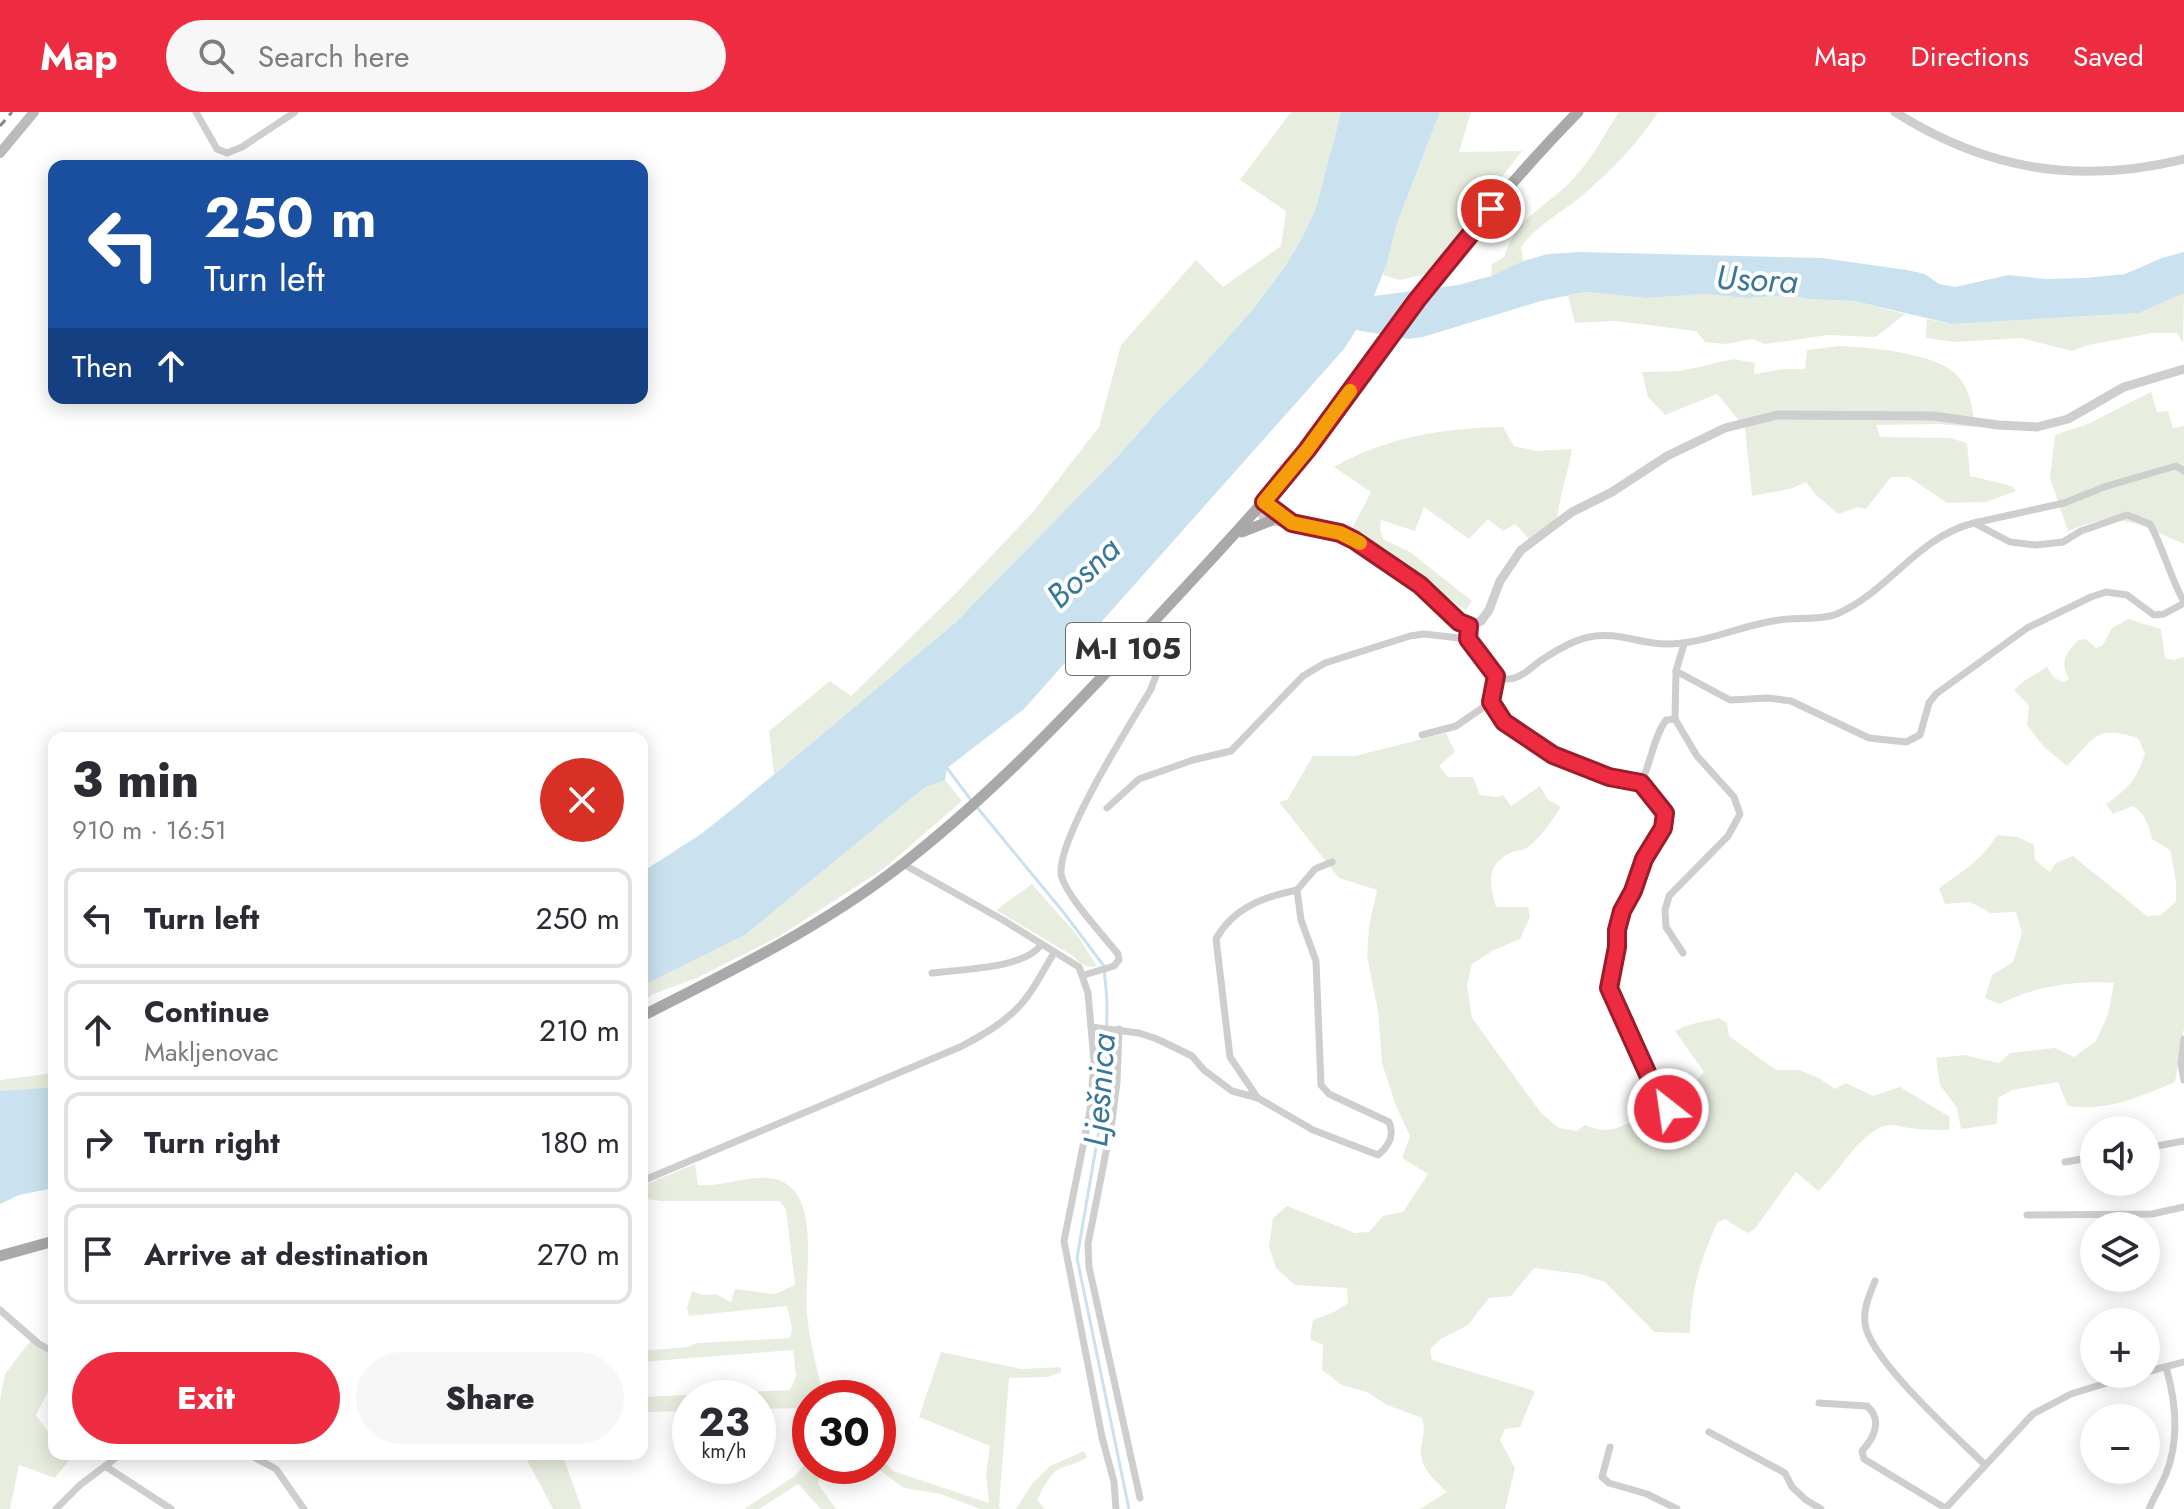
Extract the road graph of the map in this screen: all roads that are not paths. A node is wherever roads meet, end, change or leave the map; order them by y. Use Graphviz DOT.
graph roads {
  1 [pos="34,112"];
  2 [pos="196,112"];
  3 [pos="295,112"];
  4 [pos="1578,112"];
  5 [pos="1895,112"];
  6 [pos="0,153"];
  7 [pos="2184,159"];
  8 [pos="2184,369"];
  9 [pos="2184,471"];
  10 [pos="1262,503"];
  11 [pos="1270,521"];
  12 [pos="1292,523"];
  13 [pos="1974,523"];
  14 [pos="1234,536"];
  15 [pos="2184,603"];
  16 [pos="1469,626"];
  17 [pos="1468,639"];
  18 [pos="1684,644"];
  19 [pos="1131,645"];
  20 [pos="1676,671"];
  21 [pos="1496,676"];
  22 [pos="1491,702"];
  23 [pos="1675,719"];
  24 [pos="1422,735"];
  25 [pos="1641,783"];
  26 [pos="1107,808"];
  27 [pos="1332,862"];
  28 [pos="903,864"];
  29 [pos="1297,890"];
  30 [pos="1041,945"];
  31 [pos="1054,953"];
  32 [pos="1683,953"];
  33 [pos="932,973"];
  34 [pos="1084,975"];
  35 [pos="648,1013"];
  36 [pos="1096,1028"];
  37 [pos="1117,1029"];
  38 [pos="2184,1039"];
  39 [pos="2184,1080"];
  40 [pos="1258,1098"];
  41 [pos="1668,1109"];
  42 [pos="2184,1141"];
  43 [pos="2160,1145"];
  44 [pos="2080,1159"];
  45 [pos="2065,1162"];
  46 [pos="648,1178"];
  47 [pos="2184,1207"];
  48 [pos="2027,1215"];
  49 [pos="48,1243"];
  50 [pos="0,1256"];
  51 [pos="1875,1281"];
  52 [pos="0,1310"];
  53 [pos="48,1349"];
  54 [pos="2184,1362"];
  55 [pos="2166,1367"];
  56 [pos="2160,1368"];
  57 [pos="2090,1388"];
  58 [pos="1819,1403"];
  59 [pos="1709,1432"];
  60 [pos="1610,1447"];
  61 [pos="113,1460"];
  62 [pos="259,1460"];
  63 [pos="1984,1464"];
  64 [pos="105,1466"];
  65 [pos="1140,1498"];
  66 [pos="57,1509"];
  67 [pos="171,1509"];
  68 [pos="304,1509"];
  69 [pos="1116,1509"];
  70 [pos="1677,1509"];
  71 [pos="1821,1509"];
  72 [pos="1945,1509"];
  73 [pos="2149,1509"];
  1 -- 6 [label="main road"];
  2 -- 3 [label="street"];
  4 -- 10 [label="main road, M-I 105"];
  5 -- 7 [label="street"];
  8 -- 16 [label="street"];
  9 -- 13 [label="street"];
  10 -- 11 [label="street"];
  10 -- 12 [label="street"];
  10 -- 14 [label="main road, M-I 105"];
  11 -- 12 [label="street"];
  11 -- 14 [label="main road"];
  12 -- 16 [label="street"];
  13 -- 15 [label="street"];
  13 -- 18 [label="street"];
  14 -- 19 [label="main road, M-I 105"];
  15 -- 20 [label="street"];
  16 -- 17 [label="street"];
  17 -- 21 [label="street"];
  17 -- 26 [label="street"];
  18 -- 20 [label="street"];
  18 -- 21 [label="street"];
  19 -- 28 [label="main road, M-I 105"];
  19 -- 34 [label="street"];
  20 -- 23 [label="street"];
  21 -- 22 [label="street"];
  22 -- 24 [label="street"];
  22 -- 25 [label="street"];
  23 -- 25 [label="street"];
  23 -- 32 [label="street"];
  25 -- 41 [label="street"];
  27 -- 29 [label="street"];
  28 -- 30 [label="street"];
  28 -- 35 [label="main road, M-I 105"];
  29 -- 40 [label="street"];
  29 -- 40 [label="street"];
  30 -- 31 [label="street"];
  30 -- 33 [label="street"];
  31 -- 34 [label="street"];
  31 -- 46 [label="street"];
  34 -- 36 [label="street"];
  36 -- 37 [label="street"];
  36 -- 69 [label="street"];
  37 -- 40 [label="street"];
  37 -- 65 [label="street"];
  38 -- 39 [label="street"];
  42 -- 43 [label="street"];
  44 -- 45 [label="street"];
  47 -- 48 [label="street"];
  49 -- 50 [label="main road"];
  51 -- 63 [label="street"];
  52 -- 53 [label="street"];
  54 -- 55 [label="street"];
  55 -- 56 [label="street"];
  55 -- 73 [label="street"];
  57 -- 63 [label="street"];
  58 -- 72 [label="street"];
  59 -- 71 [label="street"];
  60 -- 70 [label="street"];
  61 -- 64 [label="street"];
  62 -- 68 [label="street"];
  63 -- 72 [label="street"];
  64 -- 66 [label="street"];
  64 -- 67 [label="street"];
}
